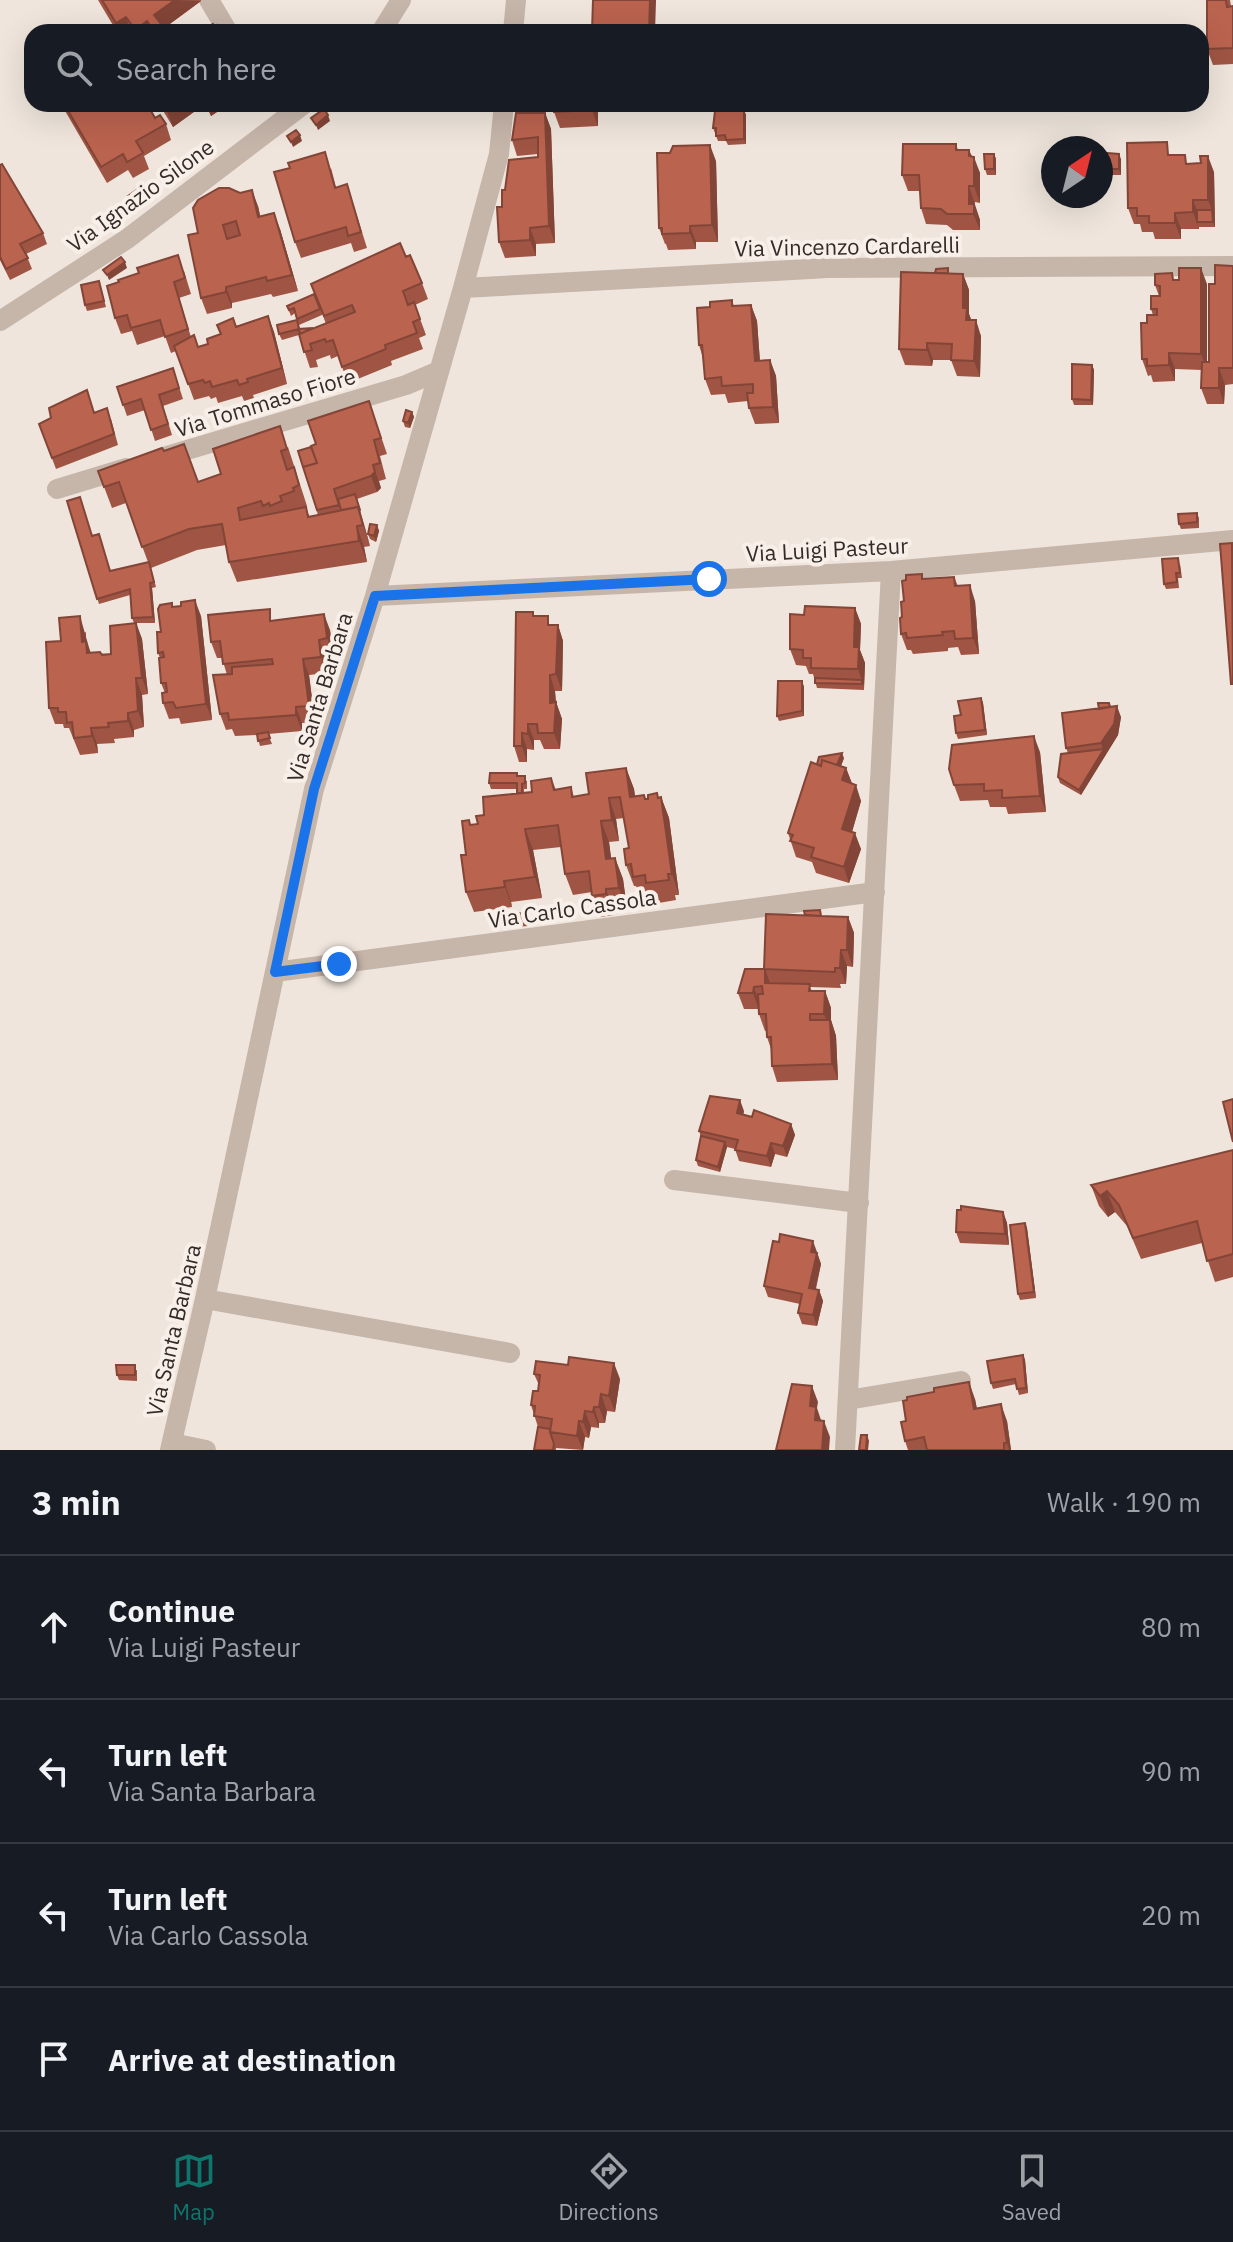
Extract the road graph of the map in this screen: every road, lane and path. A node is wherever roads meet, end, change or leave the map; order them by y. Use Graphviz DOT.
graph roads {
  1 [pos="209,0"];
  2 [pos="401,0"];
  3 [pos="516,0"];
  4 [pos="223,24"];
  5 [pos="386,24"];
  6 [pos="514,24"];
  7 [pos="277,112"];
  8 [pos="503,112"];
  9 [pos="1233,266"];
  10 [pos="463,288"];
  11 [pos="0,321"];
  12 [pos="439,371"];
  13 [pos="57,489"];
  14 [pos="1233,540"];
  15 [pos="891,571"];
  16 [pos="375,596"];
  17 [pos="875,892"];
  18 [pos="275,972"];
  19 [pos="674,1180"];
  20 [pos="859,1203"];
  21 [pos="205,1299"];
  22 [pos="510,1353"];
  23 [pos="961,1381"];
  24 [pos="848,1400"];
  25 [pos="171,1447"];
  26 [pos="206,1450"];
  27 [pos="845,1450"];
  1 -- 4 [label="street"];
  2 -- 5 [label="street"];
  3 -- 6 [label="street"];
  7 -- 11 [label="street, Via Ignazio Silone"];
  8 -- 10 [label="street, Via Santa Barbara"];
  9 -- 10 [label="street, Via Vincenzo Cardarelli"];
  10 -- 12 [label="street, Via Santa Barbara"];
  12 -- 13 [label="street, Via Tommaso Fiore"];
  12 -- 16 [label="street, Via Santa Barbara"];
  14 -- 15 [label="street, Via Luigi Pasteur"];
  15 -- 16 [label="street, Via Luigi Pasteur"];
  15 -- 17 [label="street"];
  16 -- 18 [label="street, Via Santa Barbara"];
  17 -- 18 [label="street, Via Carlo Cassola"];
  17 -- 20 [label="street"];
  18 -- 21 [label="street, Via Santa Barbara"];
  19 -- 20 [label="street"];
  20 -- 24 [label="street"];
  21 -- 22 [label="street"];
  21 -- 25 [label="street, Via Santa Barbara"];
  23 -- 24 [label="street"];
  24 -- 27 [label="street"];
  25 -- 26 [label="street"];
}
